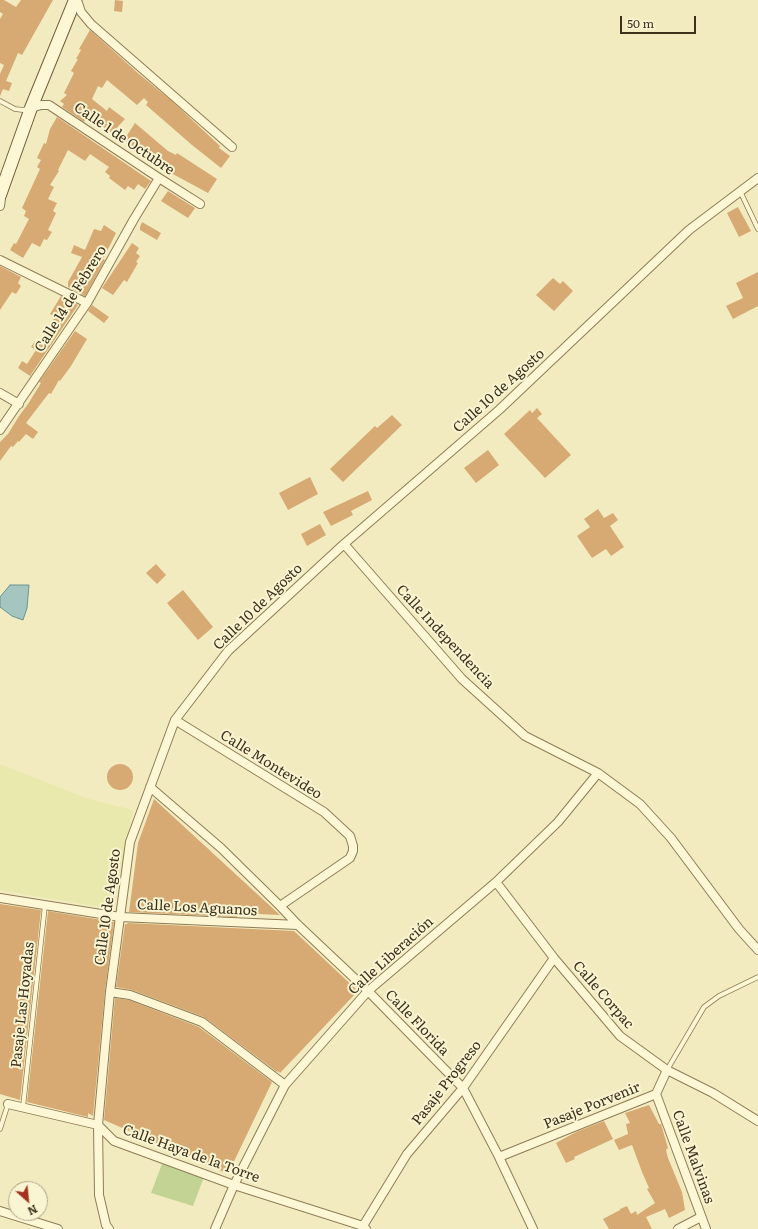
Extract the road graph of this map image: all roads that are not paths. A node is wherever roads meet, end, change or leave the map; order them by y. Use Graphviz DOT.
graph roads {
  1 [pos="76,0"];
  2 [pos="0,101"];
  3 [pos="31,108"];
  4 [pos="232,147"];
  5 [pos="159,178"];
  6 [pos="758,178"];
  7 [pos="740,192"];
  8 [pos="1,193"];
  9 [pos="200,204"];
  10 [pos="0,206"];
  11 [pos="758,229"];
  12 [pos="0,260"];
  13 [pos="87,303"];
  14 [pos="0,393"];
  15 [pos="19,404"];
  16 [pos="0,430"];
  17 [pos="344,544"];
  18 [pos="175,720"];
  19 [pos="598,773"];
  20 [pos="150,787"];
  21 [pos="496,882"];
  22 [pos="0,898"];
  23 [pos="45,905"];
  24 [pos="280,906"];
  25 [pos="120,917"];
  26 [pos="298,925"];
  27 [pos="758,950"];
  28 [pos="554,958"];
  29 [pos="758,977"];
  30 [pos="368,991"];
  31 [pos="110,992"];
  32 [pos="667,1070"];
  33 [pos="285,1085"];
  34 [pos="463,1088"];
  35 [pos="656,1094"];
  36 [pos="8,1104"];
  37 [pos="22,1107"];
  38 [pos="758,1121"];
  39 [pos="98,1125"];
  40 [pos="0,1129"];
  41 [pos="499,1157"];
  42 [pos="234,1185"];
  43 [pos="0,1210"];
  44 [pos="701,1217"];
  45 [pos="364,1227"];
  46 [pos="58,1229"];
  47 [pos="109,1229"];
  48 [pos="215,1229"];
  49 [pos="533,1229"];
  50 [pos="678,1229"];
  51 [pos="706,1229"];
  1 -- 3 [label="main road"];
  1 -- 4 [label="street"];
  2 -- 3 [label="lane"];
  3 -- 5 [label="street, Calle 1 de Octubre"];
  3 -- 8 [label="main road"];
  5 -- 9 [label="street, Calle 1 de Octubre"];
  5 -- 13 [label="street, Calle 14 de Febrero"];
  6 -- 7 [label="street, Calle 10 de Agosto"];
  7 -- 11 [label="lane"];
  7 -- 17 [label="street, Calle 10 de Agosto"];
  8 -- 10 [label="street"];
  12 -- 13 [label="street"];
  13 -- 15 [label="street, Calle 14 de Febrero"];
  14 -- 15 [label="street"];
  15 -- 16 [label="street, Calle 14 de Febrero"];
  17 -- 18 [label="street, Calle 10 de Agosto"];
  17 -- 19 [label="street, Calle Independencia"];
  18 -- 20 [label="street, Calle 10 de Agosto"];
  18 -- 24 [label="street, Calle Montevideo"];
  19 -- 21 [label="street, Calle Liberación"];
  19 -- 27 [label="street, Calle Independencia"];
  20 -- 24 [label="street, Calle Florida"];
  20 -- 25 [label="street, Calle 10 de Agosto"];
  21 -- 28 [label="street, Calle Corpac"];
  21 -- 30 [label="street, Calle Liberación"];
  22 -- 23 [label="street, Calle Los Aguanos"];
  23 -- 25 [label="street, Calle Los Aguanos"];
  23 -- 37 [label="lane, Pasaje Las Hoyadas"];
  24 -- 26 [label="street, Calle Florida"];
  25 -- 26 [label="street, Calle Los Aguanos"];
  25 -- 31 [label="street, Calle 10 de Agosto"];
  26 -- 30 [label="street, Calle Florida"];
  28 -- 32 [label="street, Calle Corpac"];
  28 -- 34 [label="street, Pasaje Progreso"];
  29 -- 32 [label="lane, Pasaje Porvenir"];
  30 -- 33 [label="street, Calle Liberación"];
  30 -- 34 [label="street, Calle Florida"];
  31 -- 33 [label="street"];
  31 -- 39 [label="street, Calle 10 de Agosto"];
  32 -- 35 [label="street, Pasaje Porvenir"];
  32 -- 38 [label="street, Calle Corpac"];
  33 -- 42 [label="street, Calle Liberación"];
  34 -- 41 [label="street, Calle Florida"];
  34 -- 45 [label="street, Pasaje Progreso"];
  35 -- 41 [label="street, Pasaje Porvenir"];
  35 -- 44 [label="street, Calle Malvinas"];
  36 -- 37 [label="street"];
  36 -- 40 [label="lane"];
  37 -- 39 [label="street"];
  39 -- 42 [label="street, Calle Haya de la Torre"];
  39 -- 47 [label="street, Calle 10 de Agosto"];
  41 -- 49 [label="street, Calle Florida"];
  42 -- 45 [label="street, Calle Haya de la Torre"];
  42 -- 48 [label="street, Calle Liberación"];
  43 -- 46 [label="street"];
  44 -- 50 [label="street"];
  44 -- 51 [label="street, Calle Malvinas"];
}
